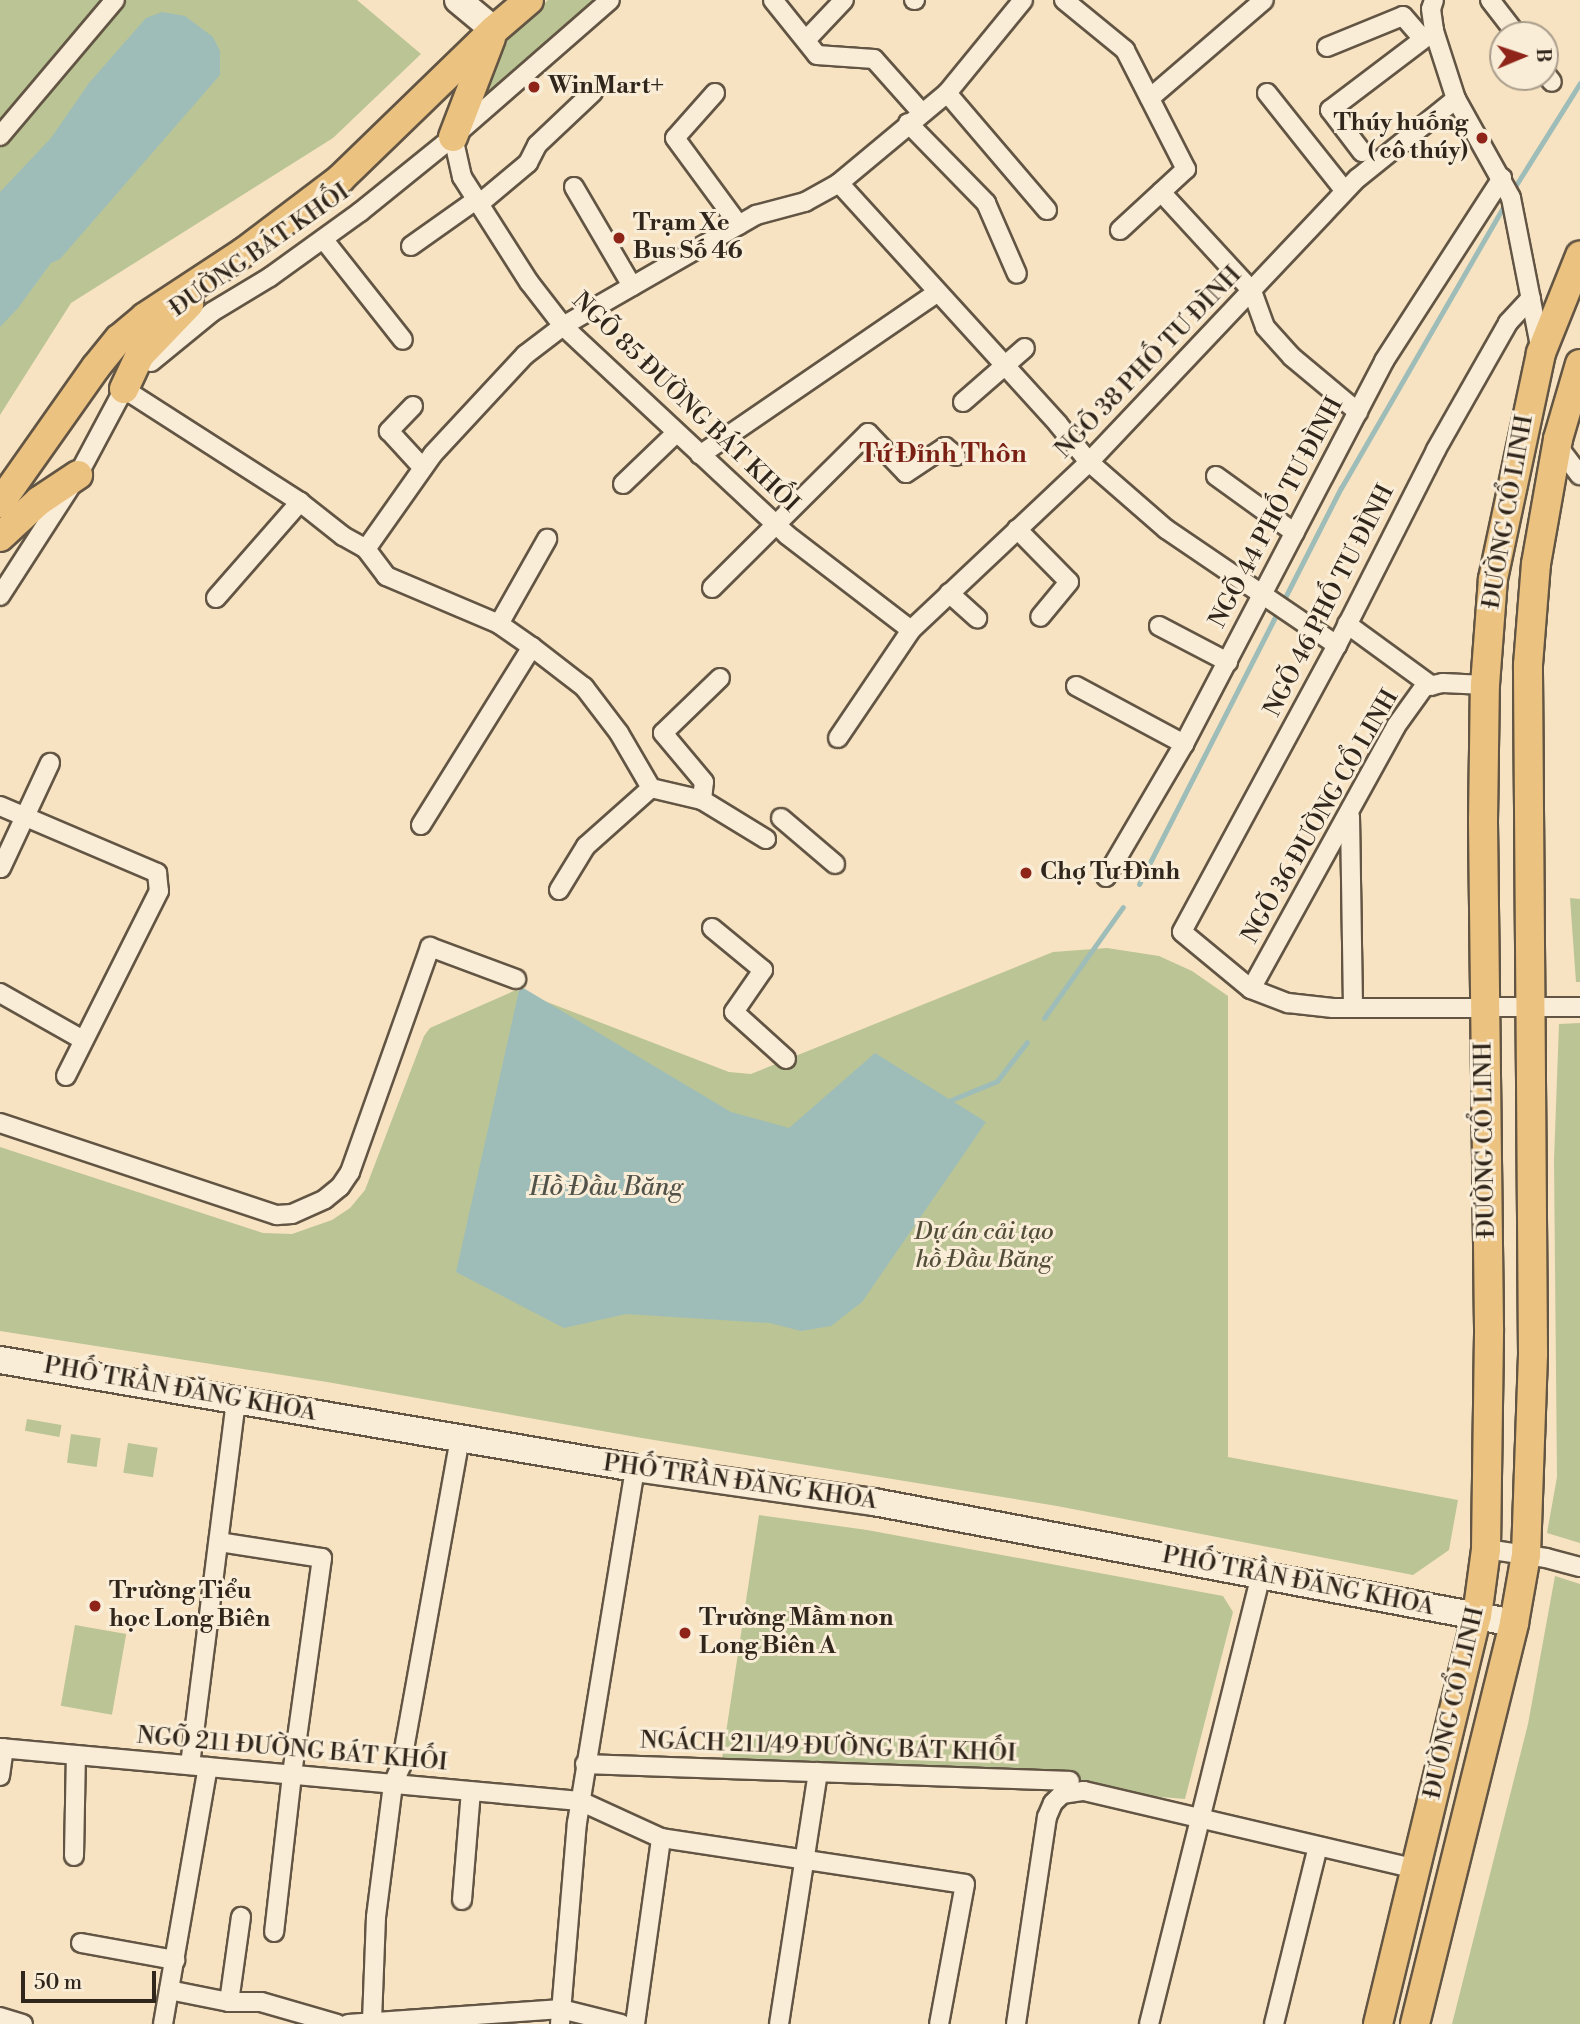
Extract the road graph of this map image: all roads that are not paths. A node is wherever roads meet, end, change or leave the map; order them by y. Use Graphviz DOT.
graph roads {
  1 [pos="115,0"];
  2 [pos="458,0"];
  3 [pos="529,0"];
  4 [pos="610,0"];
  5 [pos="773,0"];
  6 [pos="844,0"];
  7 [pos="1023,0"];
  8 [pos="1065,0"];
  9 [pos="1264,0"];
  10 [pos="1434,0"];
  11 [pos="1490,0"];
  12 [pos="1506,21"];
  13 [pos="494,30"];
  14 [pos="1428,35"];
  15 [pos="806,40"];
  16 [pos="1327,47"];
  17 [pos="593,92"];
  18 [pos="715,93"];
  19 [pos="947,93"];
  20 [pos="1268,93"];
  21 [pos="1150,99"];
  22 [pos="1456,99"];
  23 [pos="915,117"];
  24 [pos="0,136"];
  25 [pos="453,137"];
  26 [pos="1362,152"];
  27 [pos="839,183"];
  28 [pos="1506,186"];
  29 [pos="574,187"];
  30 [pos="1345,191"];
  31 [pos="1161,192"];
  32 [pos="478,202"];
  33 [pos="1047,210"];
  34 [pos="739,225"];
  35 [pos="1120,230"];
  36 [pos="324,240"];
  37 [pos="411,246"];
  38 [pos="244,252"];
  39 [pos="1580,256"];
  40 [pos="1017,274"];
  41 [pos="632,286"];
  42 [pos="1252,291"];
  43 [pos="938,292"];
  44 [pos="1531,298"];
  45 [pos="564,326"];
  46 [pos="404,340"];
  47 [pos="1025,348"];
  48 [pos="1541,353"];
  49 [pos="1580,364"];
  50 [pos="1006,367"];
  51 [pos="124,389"];
  52 [pos="963,402"];
  53 [pos="413,406"];
  54 [pos="1358,412"];
  55 [pos="676,433"];
  56 [pos="1565,439"];
  57 [pos="700,455"];
  58 [pos="956,456"];
  59 [pos="1089,461"];
  60 [pos="423,468"];
  61 [pos="78,475"];
  62 [pos="1580,475"];
  63 [pos="1216,477"];
  64 [pos="623,484"];
  65 [pos="300,502"];
  66 [pos="0,503"];
  67 [pos="775,524"];
  68 [pos="1017,529"];
  69 [pos="1295,533"];
  70 [pos="0,537"];
  71 [pos="547,540"];
  72 [pos="366,550"];
  73 [pos="712,588"];
  74 [pos="949,593"];
  75 [pos="0,596"];
  76 [pos="216,598"];
  77 [pos="1267,598"];
  78 [pos="1040,617"];
  79 [pos="977,618"];
  80 [pos="499,624"];
  81 [pos="1347,624"];
  82 [pos="1158,626"];
  83 [pos="911,630"];
  84 [pos="1337,645"];
  85 [pos="531,647"];
  86 [pos="1228,662"];
  87 [pos="720,678"];
  88 [pos="1485,685"];
  89 [pos="1076,686"];
  90 [pos="1432,686"];
  91 [pos="838,738"];
  92 [pos="1184,744"];
  93 [pos="50,763"];
  94 [pos="651,788"];
  95 [pos="702,800"];
  96 [pos="0,806"];
  97 [pos="1350,814"];
  98 [pos="26,818"];
  99 [pos="781,818"];
  100 [pos="421,825"];
  101 [pos="766,839"];
  102 [pos="835,864"];
  103 [pos="1,868"];
  104 [pos="1106,877"];
  105 [pos="559,890"];
  106 [pos="712,928"];
  107 [pos="516,979"];
  108 [pos="1251,989"];
  109 [pos="0,993"];
  110 [pos="1580,1007"];
  111 [pos="1353,1008"];
  112 [pos="1485,1008"];
  113 [pos="1530,1008"];
  114 [pos="83,1040"];
  115 [pos="786,1059"];
  116 [pos="66,1076"];
  117 [pos="0,1123"];
  118 [pos="0,1360"];
  119 [pos="236,1400"];
  120 [pos="460,1438"];
  121 [pos="635,1468"];
  122 [pos="219,1542"];
  123 [pos="1486,1549"];
  124 [pos="1526,1555"];
  125 [pos="1580,1567"];
  126 [pos="1261,1575"];
  127 [pos="1478,1616"];
  128 [pos="1514,1623"];
  129 [pos="2,1748"];
  130 [pos="76,1755"];
  131 [pos="585,1764"];
  132 [pos="199,1766"];
  133 [pos="818,1772"];
  134 [pos="292,1775"];
  135 [pos="0,1776"];
  136 [pos="1070,1782"];
  137 [pos="393,1784"];
  138 [pos="471,1791"];
  139 [pos="580,1801"];
  140 [pos="1200,1818"];
  141 [pos="661,1838"];
  142 [pos="1318,1846"];
  143 [pos="74,1856"];
  144 [pos="806,1859"];
  145 [pos="1416,1869"];
  146 [pos="462,1900"];
  147 [pos="241,1917"];
  148 [pos="274,1932"];
  149 [pos="81,1943"];
  150 [pos="175,1960"];
  151 [pos="169,1990"];
  152 [pos="229,2003"];
  153 [pos="0,2017"];
  154 [pos="561,2017"];
  155 [pos="372,2021"];
  156 [pos="23,2024"];
  157 [pos="163,2024"];
  158 [pos="337,2024"];
  159 [pos="348,2024"];
  160 [pos="621,2024"];
  161 [pos="635,2024"];
  162 [pos="779,2024"];
  163 [pos="939,2024"];
  164 [pos="1016,2024"];
  165 [pos="1149,2024"];
  166 [pos="1274,2024"];
  167 [pos="1378,2024"];
  168 [pos="1415,2024"];
  1 -- 24 [label="street"];
  2 -- 13 [label="street"];
  3 -- 13 [label="main road"];
  4 -- 25 [label="street, ĐƯỜNG BÁT KHỐI"];
  5 -- 15 [label="street"];
  6 -- 15 [label="street"];
  7 -- 19 [label="street"];
  8 -- 21 [label="street"];
  9 -- 21 [label="street"];
  10 -- 14 [label="street"];
  11 -- 12 [label="street"];
  13 -- 25 [label="main road"];
  13 -- 38 [label="main road"];
  14 -- 16 [label="street"];
  14 -- 22 [label="street"];
  14 -- 26 [label="street"];
  15 -- 23 [label="street"];
  17 -- 32 [label="street"];
  18 -- 34 [label="street"];
  19 -- 23 [label="street"];
  19 -- 33 [label="street"];
  20 -- 30 [label="street"];
  21 -- 31 [label="street"];
  22 -- 28 [label="street"];
  22 -- 30 [label="street, NGÕ 38 PHỐ TƯ ĐÌNH"];
  23 -- 27 [label="street"];
  23 -- 40 [label="street"];
  25 -- 32 [label="street, NGÕ 85 ĐƯỜNG BÁT KHỐI"];
  25 -- 36 [label="street, ĐƯỜNG BÁT KHỐI"];
  27 -- 34 [label="street"];
  27 -- 43 [label="street"];
  28 -- 44 [label="street"];
  28 -- 54 [label="street, NGÕ 44 PHỐ TƯ ĐÌNH"];
  29 -- 41 [label="street"];
  30 -- 42 [label="street, NGÕ 38 PHỐ TƯ ĐÌNH"];
  31 -- 35 [label="street"];
  31 -- 42 [label="street"];
  32 -- 37 [label="street"];
  32 -- 45 [label="street, NGÕ 85 ĐƯỜNG BÁT KHỐI"];
  34 -- 41 [label="street"];
  36 -- 46 [label="street"];
  36 -- 51 [label="street, ĐƯỜNG BÁT KHỐI"];
  38 -- 51 [label="main road"];
  38 -- 66 [label="main road"];
  39 -- 48 [label="main road, ĐƯỜNG CỔ LINH"];
  41 -- 45 [label="street"];
  42 -- 54 [label="street"];
  42 -- 59 [label="street, NGÕ 38 PHỐ TƯ ĐÌNH"];
  43 -- 50 [label="street"];
  43 -- 57 [label="street"];
  44 -- 48 [label="street"];
  44 -- 81 [label="street, NGÕ 46 PHỐ TƯ ĐÌNH"];
  45 -- 55 [label="street, NGÕ 85 ĐƯỜNG BÁT KHỐI"];
  45 -- 60 [label="street"];
  47 -- 50 [label="street"];
  48 -- 88 [label="main road, ĐƯỜNG CỔ LINH"];
  49 -- 56 [label="main road, ĐƯỜNG CỔ LINH"];
  50 -- 52 [label="street"];
  50 -- 59 [label="street"];
  51 -- 61 [label="street, ĐƯỜNG BÁT KHỐI"];
  51 -- 65 [label="street"];
  53 -- 60 [label="street"];
  54 -- 69 [label="street, NGÕ 44 PHỐ TƯ ĐÌNH"];
  55 -- 57 [label="street, NGÕ 85 ĐƯỜNG BÁT KHỐI"];
  55 -- 64 [label="street"];
  56 -- 62 [label="street"];
  56 -- 113 [label="main road, ĐƯỜNG CỔ LINH"];
  57 -- 67 [label="street, NGÕ 85 ĐƯỜNG BÁT KHỐI"];
  58 -- 67 [label="street"];
  59 -- 68 [label="street, NGÕ 38 PHỐ TƯ ĐÌNH"];
  59 -- 77 [label="street"];
  60 -- 72 [label="street"];
  61 -- 70 [label="main road"];
  61 -- 75 [label="street, ĐƯỜNG BÁT KHỐI"];
  63 -- 69 [label="street"];
  65 -- 72 [label="street"];
  65 -- 76 [label="street"];
  67 -- 73 [label="street"];
  67 -- 83 [label="street, NGÕ 85 ĐƯỜNG BÁT KHỐI"];
  68 -- 74 [label="street, NGÕ 38 PHỐ TƯ ĐÌNH"];
  68 -- 78 [label="street"];
  69 -- 77 [label="street, NGÕ 44 PHỐ TƯ ĐÌNH"];
  71 -- 80 [label="street"];
  72 -- 80 [label="street"];
  74 -- 79 [label="street"];
  74 -- 83 [label="street, NGÕ 38 PHỐ TƯ ĐÌNH"];
  77 -- 84 [label="street"];
  77 -- 86 [label="street, NGÕ 44 PHỐ TƯ ĐÌNH"];
  80 -- 85 [label="street"];
  81 -- 84 [label="street, NGÕ 46 PHỐ TƯ ĐÌNH"];
  81 -- 90 [label="street"];
  82 -- 86 [label="street"];
  83 -- 91 [label="street, NGÕ 38 PHỐ TƯ ĐÌNH"];
  84 -- 108 [label="street, NGÕ 46 PHỐ TƯ ĐÌNH"];
  85 -- 94 [label="street"];
  85 -- 100 [label="street"];
  86 -- 92 [label="street, NGÕ 44 PHỐ TƯ ĐÌNH"];
  87 -- 95 [label="street"];
  88 -- 90 [label="street, NGÕ 36 ĐƯỜNG CỔ LINH"];
  88 -- 112 [label="main road, ĐƯỜNG CỔ LINH"];
  89 -- 92 [label="street"];
  90 -- 97 [label="street, NGÕ 36 ĐƯỜNG CỔ LINH"];
  92 -- 104 [label="street, NGÕ 44 PHỐ TƯ ĐÌNH"];
  93 -- 98 [label="street"];
  94 -- 95 [label="street"];
  94 -- 105 [label="street"];
  95 -- 101 [label="street"];
  96 -- 98 [label="street"];
  97 -- 108 [label="street, NGÕ 36 ĐƯỜNG CỔ LINH"];
  97 -- 111 [label="street"];
  98 -- 103 [label="street"];
  98 -- 114 [label="street"];
  99 -- 102 [label="street"];
  106 -- 115 [label="street"];
  107 -- 117 [label="street"];
  108 -- 111 [label="street"];
  109 -- 114 [label="street"];
  110 -- 113 [label="street"];
  111 -- 112 [label="street"];
  112 -- 113 [label="street"];
  112 -- 123 [label="main road, ĐƯỜNG CỔ LINH"];
  113 -- 124 [label="main road, ĐƯỜNG CỔ LINH"];
  114 -- 116 [label="street"];
  118 -- 119 [label="street, PHỐ TRẦN ĐĂNG KHOA"];
  119 -- 120 [label="street, PHỐ TRẦN ĐĂNG KHOA"];
  119 -- 122 [label="street"];
  120 -- 121 [label="street, PHỐ TRẦN ĐĂNG KHOA"];
  120 -- 137 [label="street"];
  121 -- 126 [label="street, PHỐ TRẦN ĐĂNG KHOA"];
  121 -- 131 [label="street"];
  122 -- 132 [label="street"];
  122 -- 134 [label="street"];
  123 -- 124 [label="street"];
  123 -- 127 [label="main road, ĐƯỜNG CỔ LINH"];
  124 -- 125 [label="street"];
  124 -- 128 [label="main road, ĐƯỜNG CỔ LINH"];
  126 -- 127 [label="street, PHỐ TRẦN ĐĂNG KHOA"];
  126 -- 140 [label="street"];
  127 -- 128 [label="street, PHỐ TRẦN ĐĂNG KHOA"];
  127 -- 145 [label="main road, ĐƯỜNG CỔ LINH"];
  128 -- 168 [label="main road, ĐƯỜNG CỔ LINH"];
  129 -- 130 [label="street, NGÕ 211 ĐƯỜNG BÁT KHỐI"];
  129 -- 135 [label="street"];
  130 -- 132 [label="street, NGÕ 211 ĐƯỜNG BÁT KHỐI"];
  130 -- 143 [label="street"];
  131 -- 133 [label="street, NGÁCH 211/49 ĐƯỜNG BÁT KHỐI"];
  131 -- 139 [label="street"];
  132 -- 134 [label="street, NGÕ 211 ĐƯỜNG BÁT KHỐI"];
  132 -- 150 [label="street"];
  133 -- 136 [label="street, NGÁCH 211/49 ĐƯỜNG BÁT KHỐI"];
  133 -- 144 [label="street"];
  134 -- 137 [label="street, NGÕ 211 ĐƯỜNG BÁT KHỐI"];
  134 -- 148 [label="street"];
  137 -- 138 [label="street, NGÕ 211 ĐƯỜNG BÁT KHỐI"];
  137 -- 155 [label="street"];
  138 -- 139 [label="street, NGÕ 211 ĐƯỜNG BÁT KHỐI"];
  138 -- 146 [label="street"];
  139 -- 141 [label="street, NGÕ 211 ĐƯỜNG BÁT KHỐI"];
  139 -- 154 [label="street"];
  140 -- 142 [label="street"];
  140 -- 164 [label="street"];
  140 -- 165 [label="street"];
  141 -- 144 [label="street, NGÕ 211 ĐƯỜNG BÁT KHỐI"];
  141 -- 161 [label="street"];
  142 -- 145 [label="street"];
  142 -- 166 [label="street"];
  144 -- 162 [label="street"];
  144 -- 163 [label="street, NGÕ 211 ĐƯỜNG BÁT KHỐI"];
  145 -- 167 [label="main road, ĐƯỜNG CỔ LINH"];
  147 -- 152 [label="street"];
  149 -- 150 [label="street"];
  150 -- 151 [label="street"];
  151 -- 152 [label="street"];
  151 -- 157 [label="street"];
  152 -- 158 [label="street"];
  153 -- 156 [label="street"];
  154 -- 155 [label="street"];
  154 -- 160 [label="street"];
  155 -- 159 [label="street"];
}
